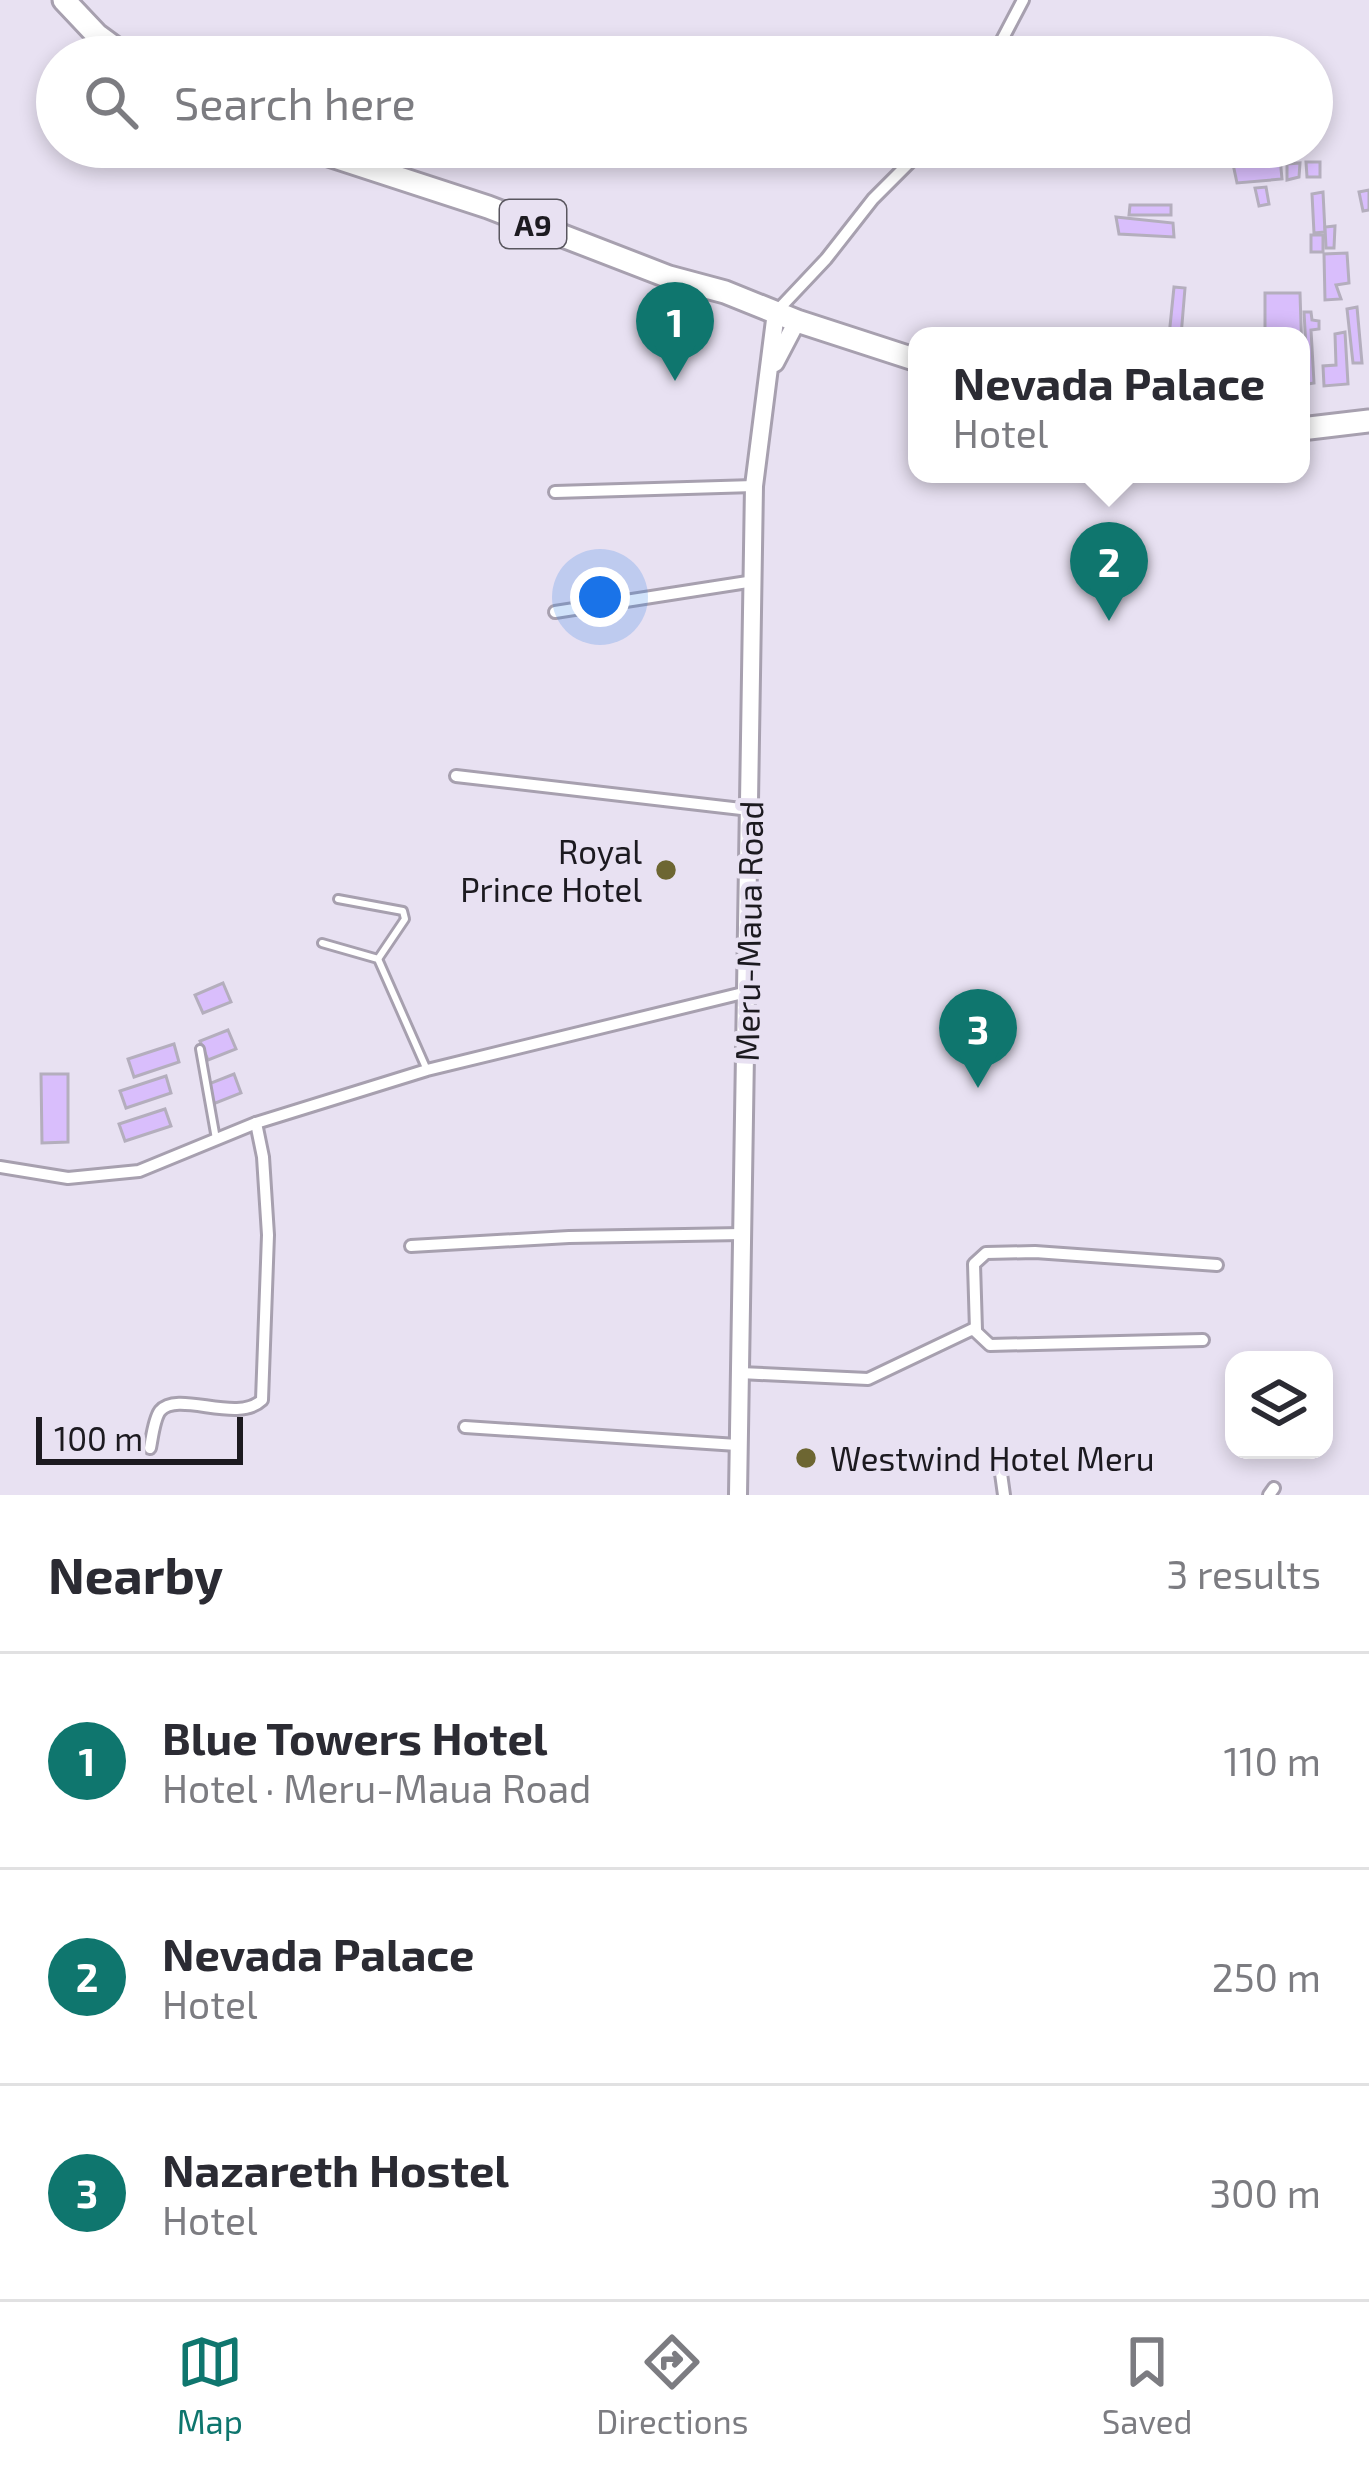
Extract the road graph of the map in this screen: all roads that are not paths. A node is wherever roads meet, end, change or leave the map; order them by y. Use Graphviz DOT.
graph roads {
  1 [pos="64,0"];
  2 [pos="1023,0"];
  3 [pos="98,36"];
  4 [pos="1004,36"];
  5 [pos="368,168"];
  6 [pos="904,168"];
  7 [pos="805,284"];
  8 [pos="778,313"];
  9 [pos="908,357"];
  10 [pos="1369,421"];
  11 [pos="1310,428"];
  12 [pos="754,486"];
  13 [pos="556,492"];
  14 [pos="754,581"];
  15 [pos="555,612"];
  16 [pos="456,776"];
  17 [pos="750,810"];
  18 [pos="338,899"];
  19 [pos="322,943"];
  20 [pos="378,958"];
  21 [pos="747,992"];
  22 [pos="200,1049"];
  23 [pos="427,1070"];
  24 [pos="256,1124"];
  25 [pos="216,1138"];
  26 [pos="0,1167"];
  27 [pos="742,1234"];
  28 [pos="410,1246"];
  29 [pos="1217,1265"];
  30 [pos="976,1330"];
  31 [pos="1203,1340"];
  32 [pos="740,1373"];
  33 [pos="465,1427"];
  34 [pos="737,1445"];
  35 [pos="150,1448"];
  36 [pos="999,1459"];
  37 [pos="738,1495"];
  38 [pos="1004,1495"];
  1 -- 3 [label="highway"];
  2 -- 4 [label="street"];
  5 -- 8 [label="highway, A9"];
  6 -- 7 [label="street"];
  7 -- 8 [label="street"];
  7 -- 8 [label="street"];
  8 -- 9 [label="highway, A9"];
  8 -- 12 [label="main road, Meru-Maua Road"];
  10 -- 11 [label="highway"];
  12 -- 13 [label="street"];
  12 -- 14 [label="main road, Meru-Maua Road"];
  14 -- 15 [label="street"];
  14 -- 17 [label="main road, Meru-Maua Road"];
  16 -- 17 [label="street"];
  17 -- 21 [label="main road, Meru-Maua Road"];
  18 -- 20 [label="lane"];
  19 -- 20 [label="lane"];
  20 -- 23 [label="lane"];
  21 -- 23 [label="street"];
  21 -- 27 [label="main road, Meru-Maua Road"];
  22 -- 25 [label="lane"];
  23 -- 24 [label="street"];
  24 -- 25 [label="street"];
  24 -- 35 [label="street"];
  25 -- 26 [label="street"];
  27 -- 28 [label="street"];
  27 -- 32 [label="main road, Meru-Maua Road"];
  29 -- 30 [label="street"];
  30 -- 31 [label="street"];
  30 -- 32 [label="street"];
  32 -- 34 [label="main road, Meru-Maua Road"];
  33 -- 34 [label="street"];
  34 -- 37 [label="main road, Meru-Maua Road"];
  36 -- 38 [label="street"];
}
